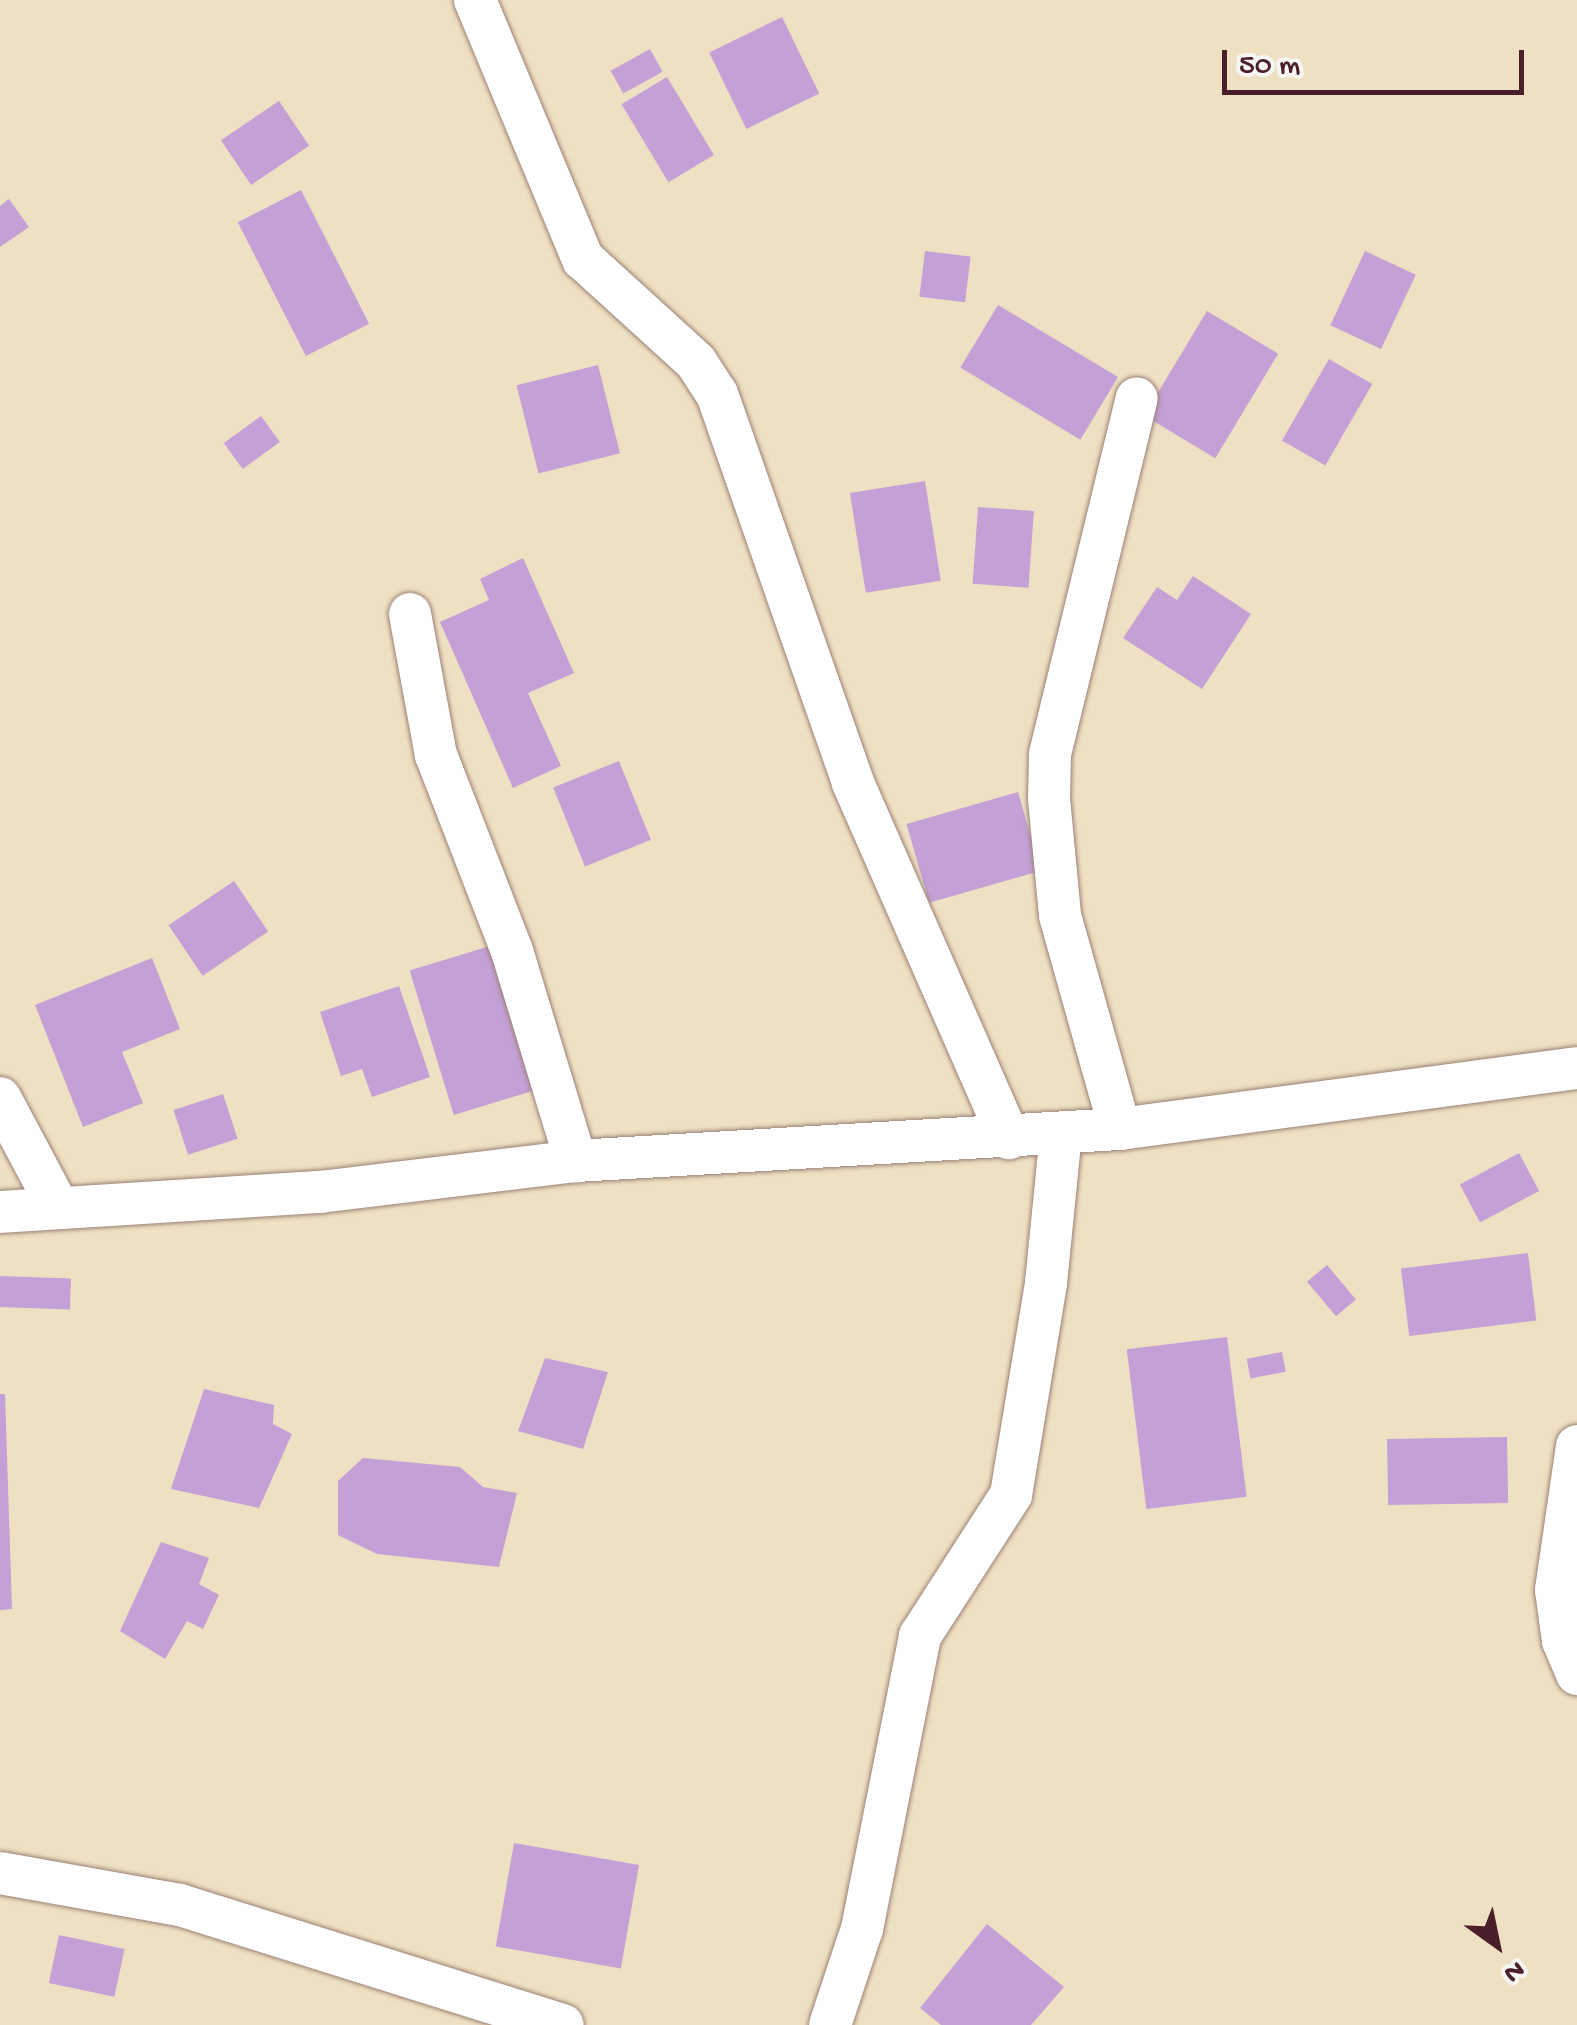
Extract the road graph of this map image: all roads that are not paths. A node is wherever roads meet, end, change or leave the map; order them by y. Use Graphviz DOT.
graph roads {
  1 [pos="475,0"];
  2 [pos="1137,398"];
  3 [pos="410,614"];
  4 [pos="1577,1068"];
  5 [pos="0,1098"];
  6 [pos="1120,1129"];
  7 [pos="1061,1133"];
  8 [pos="1009,1138"];
  9 [pos="576,1161"];
  10 [pos="57,1205"];
  11 [pos="0,1212"];
  12 [pos="1577,1446"];
  13 [pos="1577,1674"];
  14 [pos="0,1873"];
  15 [pos="563,2025"];
  16 [pos="830,2025"];
  1 -- 8 [label="street"];
  2 -- 6 [label="street"];
  3 -- 9 [label="street"];
  4 -- 6 [label="street"];
  5 -- 10 [label="street"];
  6 -- 7 [label="street"];
  7 -- 8 [label="street"];
  7 -- 16 [label="street"];
  8 -- 9 [label="street"];
  9 -- 10 [label="street"];
  10 -- 11 [label="street"];
  12 -- 13 [label="street"];
  14 -- 15 [label="street"];
}
